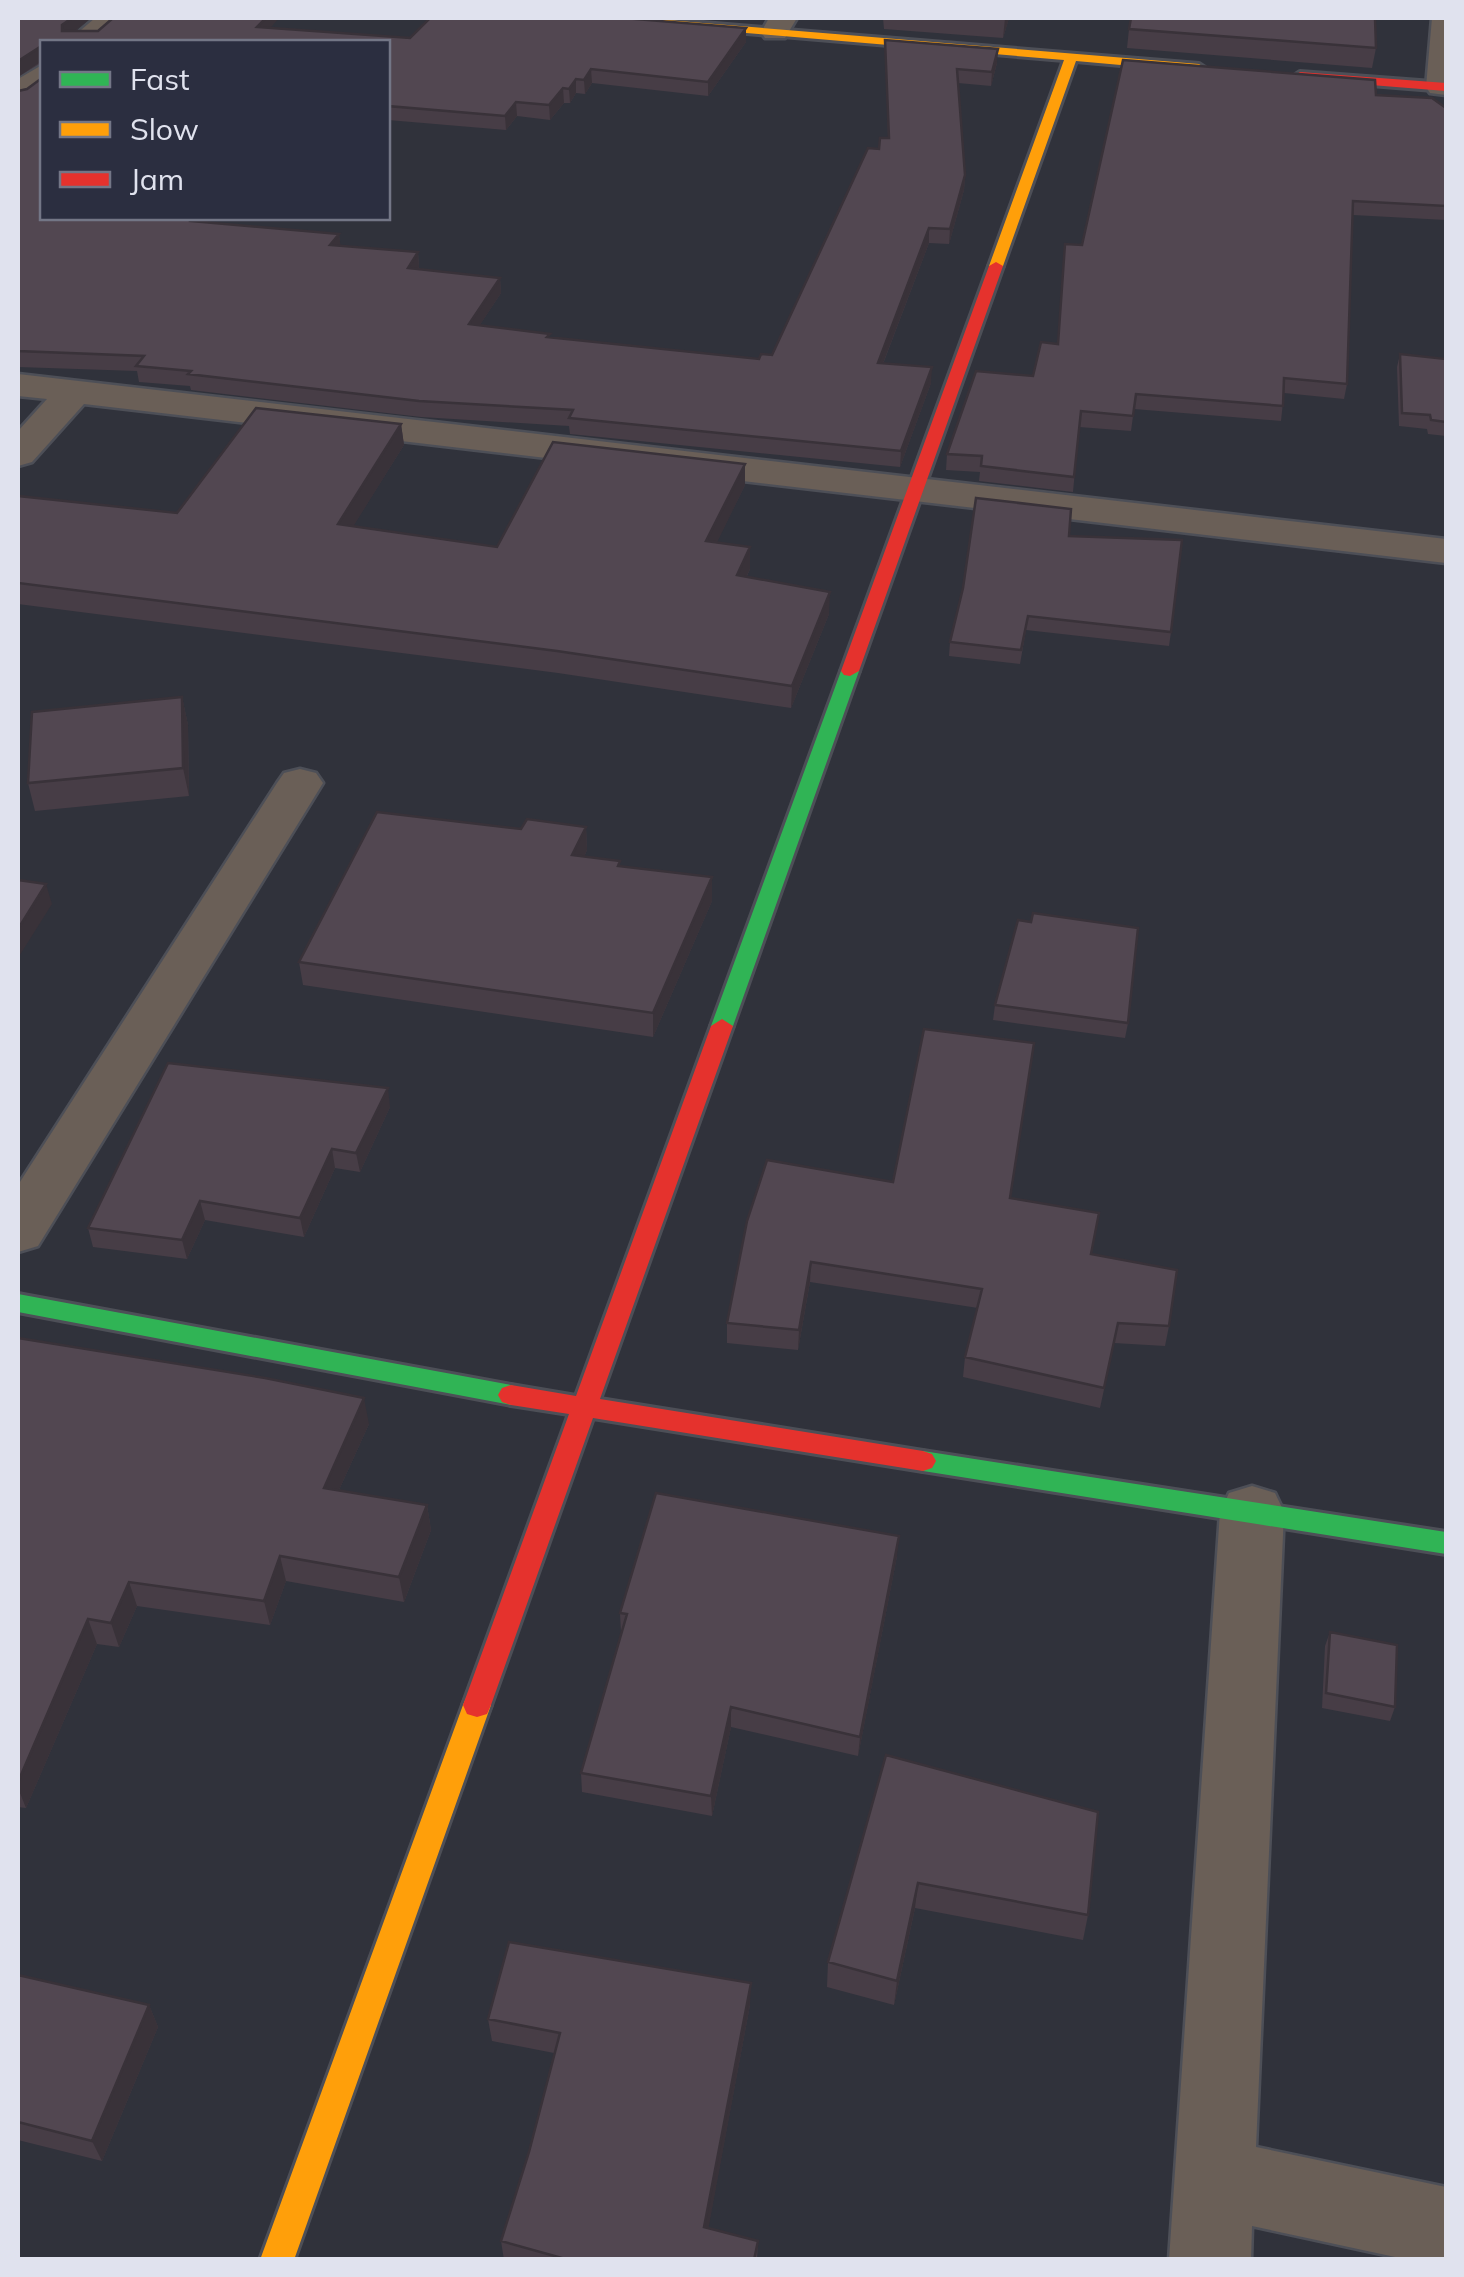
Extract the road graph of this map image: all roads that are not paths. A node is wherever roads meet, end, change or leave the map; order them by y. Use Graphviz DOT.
graph roads {
  1 [pos="112,18"];
  2 [pos="607,18"];
  3 [pos="1446,18"];
  4 [pos="779,25"];
  5 [pos="84,40"];
  6 [pos="1071,58"];
  7 [pos="1227,70"];
  8 [pos="1285,74"];
  9 [pos="40,76"];
  10 [pos="1444,87"];
  11 [pos="18,94"];
  12 [pos="18,385"];
  13 [pos="74,392"];
  14 [pos="18,454"];
  15 [pos="915,490"];
  16 [pos="1446,551"];
  17 [pos="300,783"];
  18 [pos="18,1231"];
  19 [pos="18,1303"];
  20 [pos="584,1408"];
  21 [pos="1252,1512"];
  22 [pos="1446,1543"];
  23 [pos="1215,2178"];
  24 [pos="1446,2228"];
  25 [pos="278,2260"];
  26 [pos="1210,2260"];
  1 -- 5 [label="street"];
  2 -- 4 [label="street"];
  3 -- 10 [label="street"];
  4 -- 6 [label="street"];
  6 -- 7 [label="street"];
  6 -- 15 [label="street"];
  8 -- 10 [label="street"];
  9 -- 11 [label="street"];
  12 -- 13 [label="street"];
  13 -- 14 [label="street"];
  13 -- 15 [label="street"];
  15 -- 16 [label="street"];
  15 -- 20 [label="street"];
  17 -- 18 [label="street"];
  19 -- 20 [label="street"];
  20 -- 21 [label="street"];
  20 -- 25 [label="street"];
  21 -- 22 [label="street"];
  21 -- 23 [label="street"];
  23 -- 24 [label="street"];
  23 -- 26 [label="street"];
}
